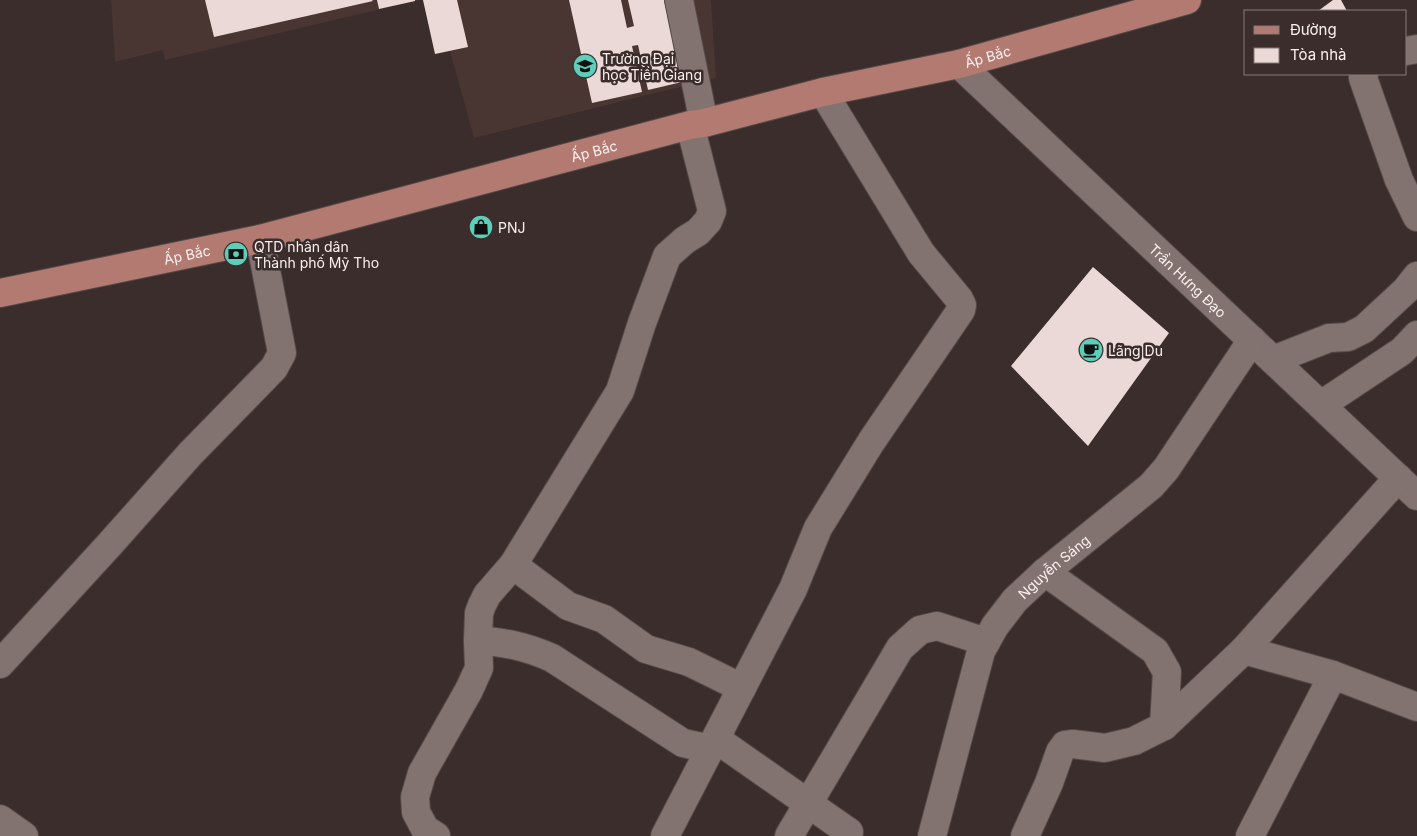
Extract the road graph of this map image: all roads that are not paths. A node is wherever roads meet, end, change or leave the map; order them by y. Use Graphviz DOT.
graph roads {
  1 [pos="679,0"];
  2 [pos="1187,0"];
  3 [pos="959,64"];
  4 [pos="1364,75"];
  5 [pos="823,92"];
  6 [pos="697,124"];
  7 [pos="1417,217"];
  8 [pos="260,239"];
  9 [pos="1413,290"];
  10 [pos="0,293"];
  11 [pos="1417,335"];
  12 [pos="1252,340"];
  13 [pos="1273,360"];
  14 [pos="1321,405"];
  15 [pos="1408,487"];
  16 [pos="513,565"];
  17 [pos="1045,572"];
  18 [pos="478,640"];
  19 [pos="986,642"];
  20 [pos="1244,650"];
  21 [pos="0,664"];
  22 [pos="1333,675"];
  23 [pos="742,688"];
  24 [pos="1417,707"];
  25 [pos="1164,726"];
  26 [pos="714,744"];
  27 [pos="808,804"];
  28 [pos="0,819"];
  29 [pos="849,832"];
  30 [pos="24,836"];
  31 [pos="436,836"];
  32 [pos="665,836"];
  33 [pos="789,836"];
  34 [pos="932,836"];
  35 [pos="1025,836"];
  36 [pos="1250,836"];
  1 -- 6 [label="street"];
  2 -- 3 [label="main road, Ấp Bắc"];
  3 -- 5 [label="main road, Ấp Bắc"];
  3 -- 12 [label="street, Trần Hưng Đạo"];
  4 -- 7 [label="street"];
  5 -- 6 [label="main road, Ấp Bắc"];
  5 -- 23 [label="street"];
  6 -- 8 [label="main road, Ấp Bắc"];
  6 -- 16 [label="street"];
  8 -- 10 [label="main road, Ấp Bắc"];
  8 -- 21 [label="street"];
  9 -- 13 [label="street"];
  11 -- 14 [label="street"];
  12 -- 13 [label="street, Trần Hưng Đạo"];
  12 -- 17 [label="street, Nguyễn Sáng"];
  13 -- 14 [label="street, Trần Hưng Đạo"];
  14 -- 15 [label="street, Trần Hưng Đạo"];
  15 -- 20 [label="street"];
  16 -- 18 [label="street"];
  16 -- 23 [label="street"];
  17 -- 19 [label="street, Nguyễn Sáng"];
  17 -- 25 [label="street"];
  18 -- 26 [label="street"];
  18 -- 31 [label="street"];
  19 -- 27 [label="street"];
  19 -- 34 [label="street, Nguyễn Sáng"];
  20 -- 22 [label="street"];
  20 -- 25 [label="street"];
  22 -- 24 [label="street"];
  22 -- 36 [label="street"];
  23 -- 26 [label="street"];
  25 -- 35 [label="street"];
  26 -- 27 [label="street"];
  26 -- 32 [label="street"];
  27 -- 29 [label="street"];
  27 -- 33 [label="street"];
  28 -- 30 [label="street"];
}
